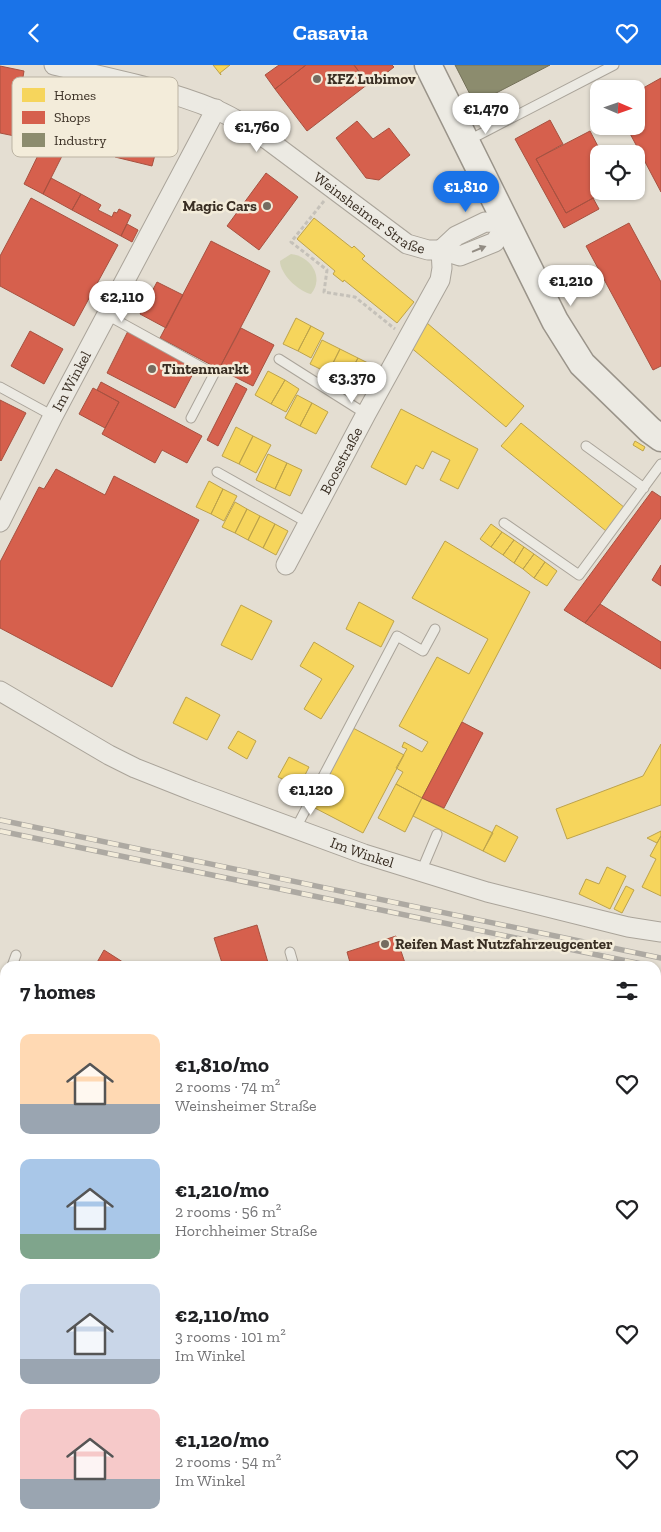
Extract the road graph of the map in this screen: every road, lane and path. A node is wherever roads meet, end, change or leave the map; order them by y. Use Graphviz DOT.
graph roads {
  1 [pos="54,65"];
  2 [pos="428,65"];
  3 [pos="614,65"];
  4 [pos="104,77"];
  5 [pos="178,96"];
  6 [pos="216,109"];
  7 [pos="466,142"];
  8 [pos="334,189"];
  9 [pos="507,223"];
  10 [pos="441,250"];
  11 [pos="107,315"];
  12 [pos="408,338"];
  13 [pos="279,359"];
  14 [pos="0,387"];
  15 [pos="366,414"];
  16 [pos="53,416"];
  17 [pos="191,419"];
  18 [pos="661,438"];
  19 [pos="586,446"];
  20 [pos="661,464"];
  21 [pos="217,472"];
  22 [pos="644,488"];
  23 [pos="0,522"];
  24 [pos="308,523"];
  25 [pos="504,523"];
  26 [pos="286,565"];
  27 [pos="435,629"];
  28 [pos="0,691"];
  29 [pos="296,828"];
  30 [pos="437,834"];
  31 [pos="421,872"];
  32 [pos="661,932"];
  33 [pos="290,952"];
  34 [pos="16,955"];
  35 [pos="14,961"];
  36 [pos="293,961"];
  1 -- 4 [label="street, Weinsheimer Straße"];
  2 -- 7 [label="main road"];
  3 -- 7 [label="lane"];
  5 -- 6 [label="street, Weinsheimer Straße"];
  6 -- 8 [label="street, Weinsheimer Straße"];
  6 -- 11 [label="street, Im Winkel"];
  7 -- 9 [label="main road"];
  8 -- 10 [label="street, Weinsheimer Straße"];
  8 -- 12 [label="path"];
  9 -- 10 [label="street, Weinsheimer Straße"];
  9 -- 18 [label="main road"];
  10 -- 12 [label="street, Boosstraße"];
  11 -- 16 [label="street, Im Winkel"];
  11 -- 17 [label="lane"];
  12 -- 15 [label="street, Boosstraße"];
  13 -- 15 [label="lane"];
  14 -- 16 [label="lane"];
  15 -- 24 [label="street, Boosstraße"];
  16 -- 23 [label="street, Im Winkel"];
  19 -- 22 [label="lane"];
  20 -- 22 [label="lane"];
  21 -- 24 [label="lane"];
  22 -- 25 [label="lane"];
  24 -- 26 [label="street, Boosstraße"];
  27 -- 29 [label="lane"];
  28 -- 29 [label="street, Im Winkel"];
  29 -- 31 [label="street, Im Winkel"];
  30 -- 31 [label="lane"];
  31 -- 32 [label="street, Im Winkel"];
  33 -- 36 [label="lane"];
  34 -- 35 [label="lane"];
}
